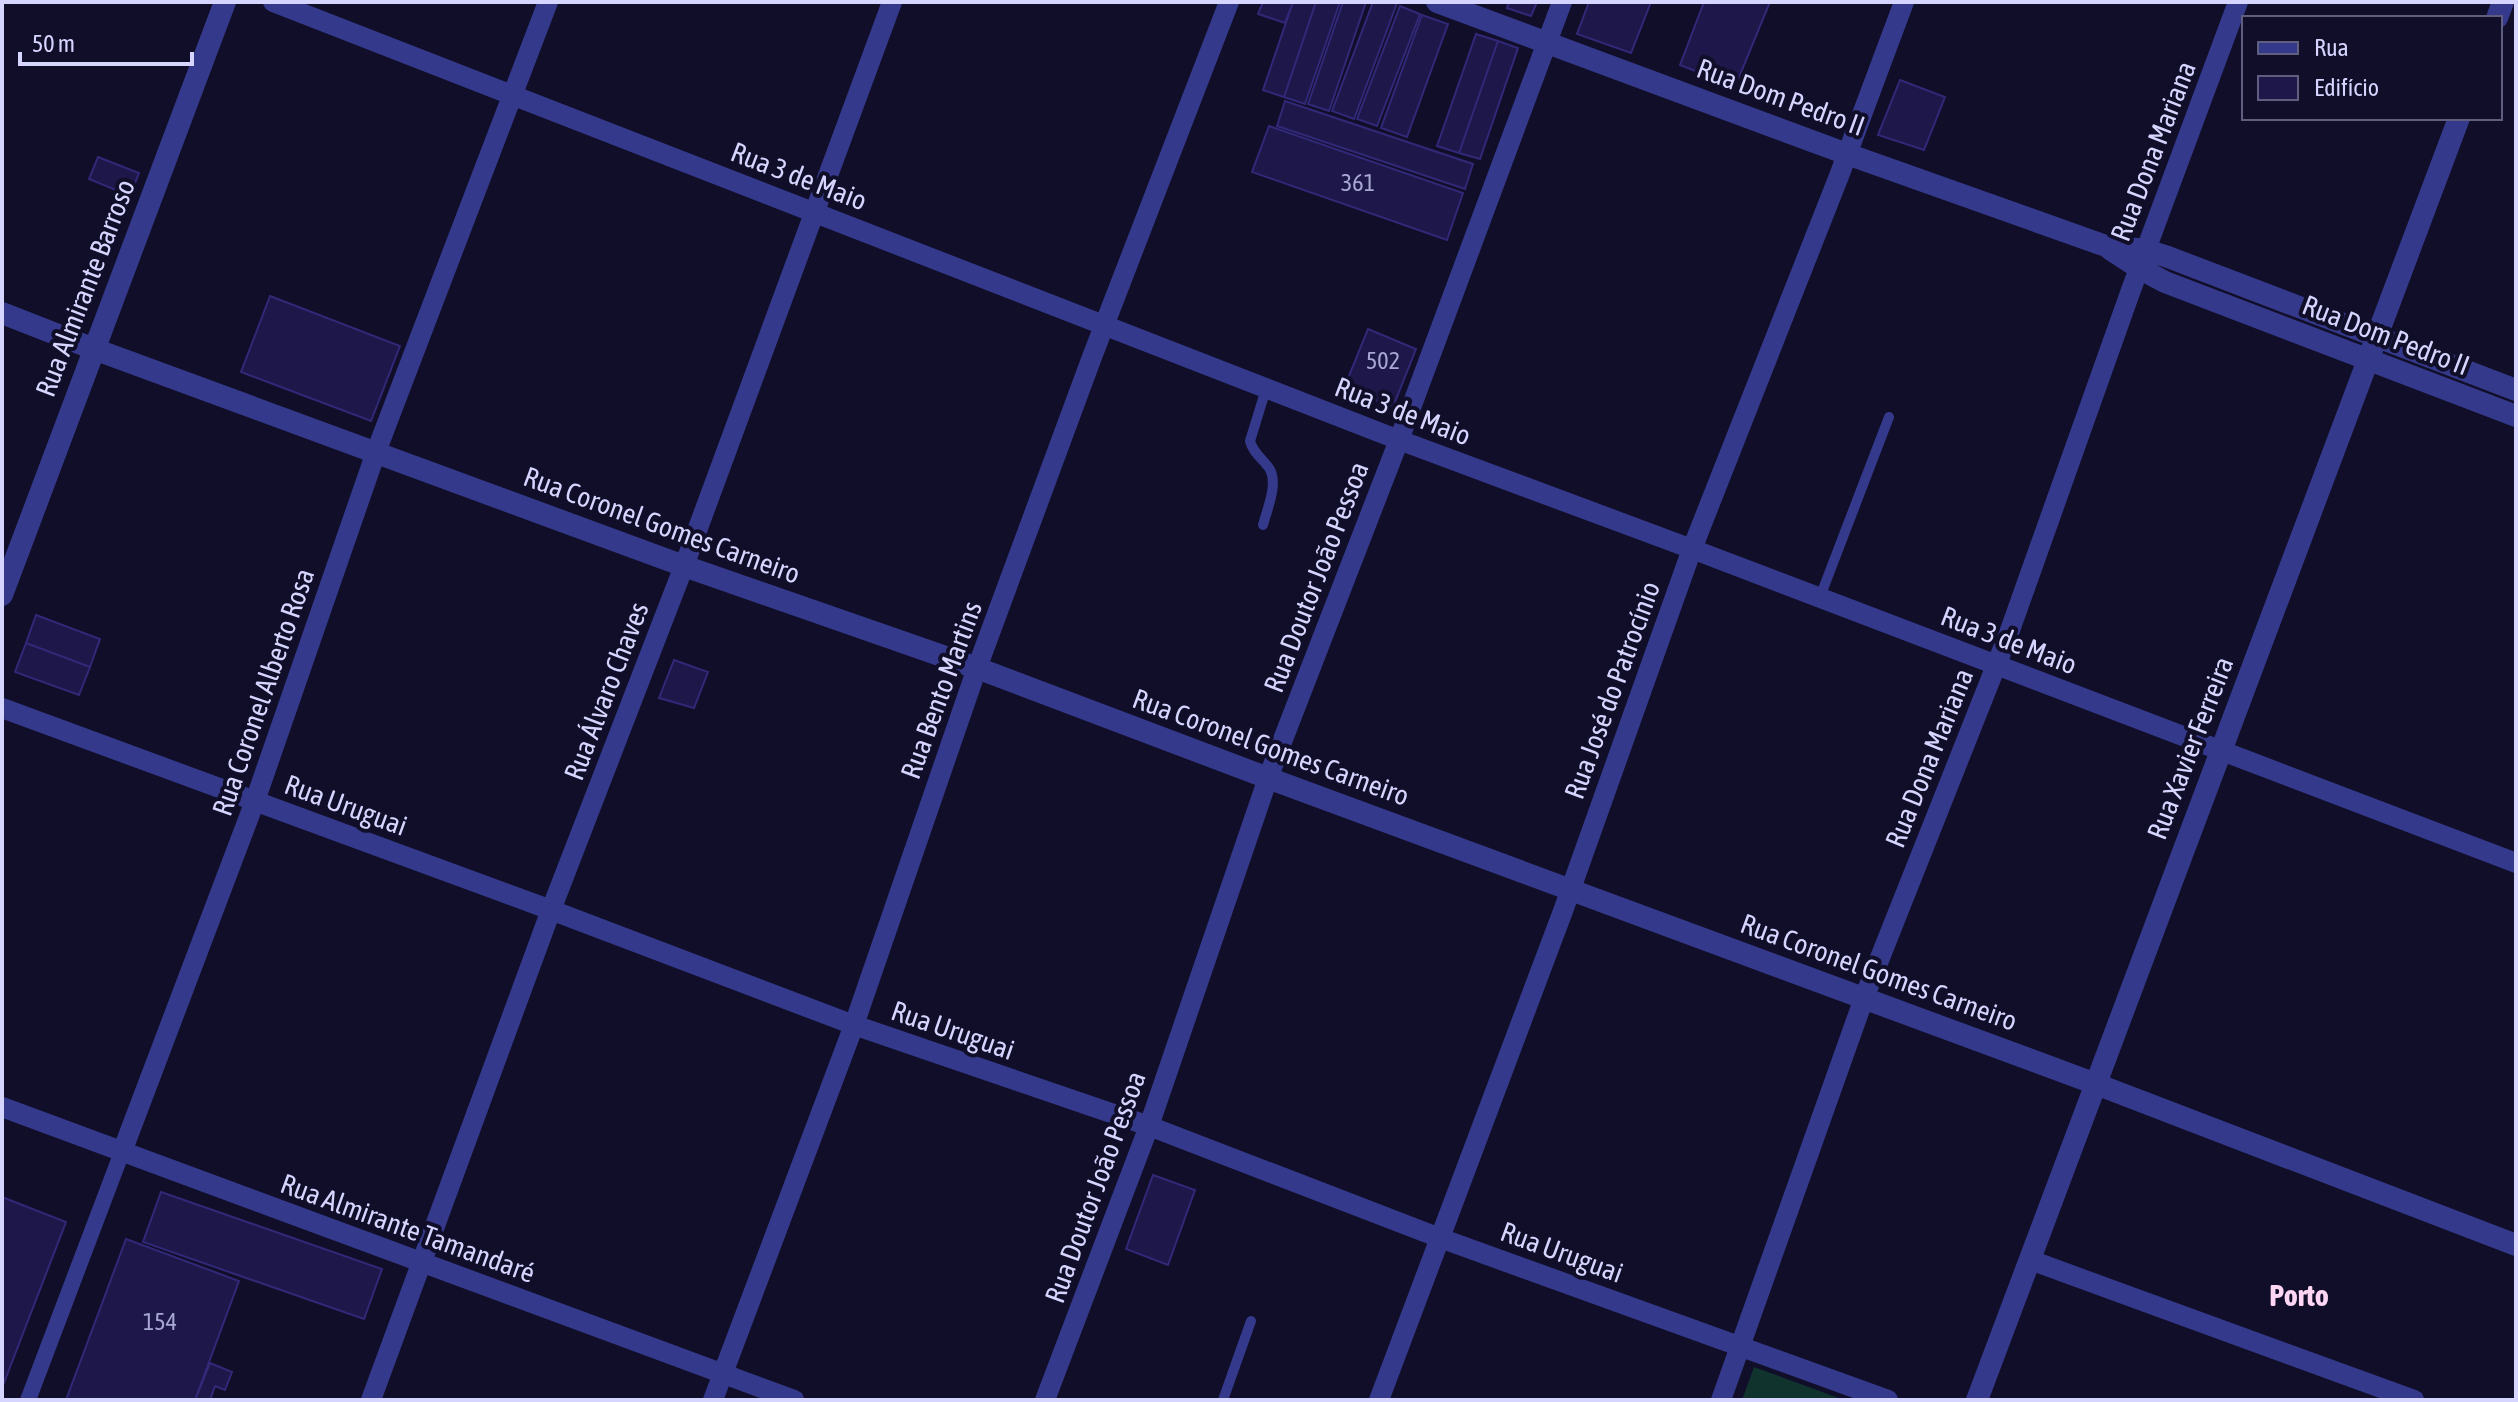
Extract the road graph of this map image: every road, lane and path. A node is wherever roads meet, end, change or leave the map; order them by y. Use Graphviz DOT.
graph roads {
  1 [pos="225,2"];
  2 [pos="273,2"];
  3 [pos="548,2"];
  4 [pos="892,2"];
  5 [pos="1229,2"];
  6 [pos="1437,2"];
  7 [pos="1562,2"];
  8 [pos="1904,2"];
  9 [pos="2238,2"];
  10 [pos="1547,43"];
  11 [pos="515,95"];
  12 [pos="2458,120"];
  13 [pos="1847,154"];
  14 [pos="815,212"];
  15 [pos="2142,259"];
  16 [pos="2,313"];
  17 [pos="1103,326"];
  18 [pos="2377,337"];
  19 [pos="94,349"];
  20 [pos="2368,361"];
  21 [pos="1266,389"];
  22 [pos="2516,390"];
  23 [pos="2516,416"];
  24 [pos="1889,417"];
  25 [pos="1399,440"];
  26 [pos="376,452"];
  27 [pos="1263,525"];
  28 [pos="1692,549"];
  29 [pos="684,566"];
  30 [pos="2,595"];
  31 [pos="1820,597"];
  32 [pos="1997,664"];
  33 [pos="977,668"];
  34 [pos="2,708"];
  35 [pos="2221,752"];
  36 [pos="1268,778"];
  37 [pos="255,801"];
  38 [pos="2516,863"];
  39 [pos="1571,889"];
  40 [pos="551,910"];
  41 [pos="1864,998"];
  42 [pos="854,1025"];
  43 [pos="2096,1084"];
  44 [pos="2,1107"];
  45 [pos="1149,1126"];
  46 [pos="122,1152"];
  47 [pos="1440,1238"];
  48 [pos="2516,1245"];
  49 [pos="2030,1260"];
  50 [pos="422,1263"];
  51 [pos="1251,1321"];
  52 [pos="1740,1346"];
  53 [pos="723,1373"];
  54 [pos="28,1400"];
  55 [pos="371,1400"];
  56 [pos="713,1400"];
  57 [pos="794,1400"];
  58 [pos="1045,1400"];
  59 [pos="1223,1400"];
  60 [pos="1379,1400"];
  61 [pos="1721,1400"];
  62 [pos="1888,1400"];
  63 [pos="1977,1400"];
  64 [pos="2414,1400"];
  1 -- 19 [label="street, Rua Almirante Barroso"];
  2 -- 11 [label="street, Rua 3 de Maio"];
  3 -- 11 [label="street, Rua Coronel Alberto Rosa"];
  4 -- 14 [label="street, Rua Álvaro Chaves"];
  5 -- 17 [label="street, Rua Bento Martins"];
  6 -- 10 [label="street, Rua Dom Pedro II"];
  7 -- 10 [label="street, Rua Doutor João Pessoa"];
  8 -- 13 [label="street, Rua José do Patrocínio"];
  9 -- 15 [label="street, Rua Dona Mariana"];
  10 -- 13 [label="street, Rua Dom Pedro II"];
  10 -- 25 [label="street, Rua Doutor João Pessoa"];
  11 -- 14 [label="street, Rua 3 de Maio"];
  11 -- 26 [label="street, Rua Coronel Alberto Rosa"];
  12 -- 18 [label="street, Rua Xavier Ferreira"];
  13 -- 15 [label="street, Rua Dom Pedro II"];
  13 -- 28 [label="street, Rua José do Patrocínio"];
  14 -- 17 [label="street, Rua 3 de Maio"];
  14 -- 29 [label="street, Rua Álvaro Chaves"];
  15 -- 18 [label="street, Rua Dom Pedro II"];
  15 -- 20 [label="street, Rua Dom Pedro II"];
  15 -- 32 [label="street, Rua Dona Mariana"];
  16 -- 19 [label="street, Rua Coronel Gomes Carneiro"];
  17 -- 21 [label="street, Rua 3 de Maio"];
  17 -- 33 [label="street, Rua Bento Martins"];
  18 -- 20 [label="street, Rua Xavier Ferreira"];
  18 -- 22 [label="street, Rua Dom Pedro II"];
  19 -- 26 [label="street, Rua Coronel Gomes Carneiro"];
  19 -- 30 [label="street, Rua Almirante Barroso"];
  20 -- 23 [label="street, Rua Dom Pedro II"];
  20 -- 35 [label="street, Rua Xavier Ferreira"];
  21 -- 25 [label="street, Rua 3 de Maio"];
  21 -- 27 [label="lane"];
  24 -- 31 [label="lane"];
  25 -- 28 [label="street, Rua 3 de Maio"];
  25 -- 36 [label="street, Rua Doutor João Pessoa"];
  26 -- 29 [label="street, Rua Coronel Gomes Carneiro"];
  26 -- 37 [label="street, Rua Coronel Alberto Rosa"];
  28 -- 31 [label="street, Rua 3 de Maio"];
  28 -- 39 [label="street, Rua José do Patrocínio"];
  29 -- 33 [label="street, Rua Coronel Gomes Carneiro"];
  29 -- 40 [label="street, Rua Álvaro Chaves"];
  31 -- 32 [label="street, Rua 3 de Maio"];
  32 -- 35 [label="street, Rua 3 de Maio"];
  32 -- 41 [label="street, Rua Dona Mariana"];
  33 -- 36 [label="street, Rua Coronel Gomes Carneiro"];
  33 -- 42 [label="street, Rua Bento Martins"];
  34 -- 37 [label="street, Rua Uruguai"];
  35 -- 38 [label="street, Rua 3 de Maio"];
  35 -- 43 [label="street, Rua Xavier Ferreira"];
  36 -- 39 [label="street, Rua Coronel Gomes Carneiro"];
  36 -- 45 [label="street, Rua Doutor João Pessoa"];
  37 -- 40 [label="street, Rua Uruguai"];
  37 -- 46 [label="street, Rua Coronel Alberto Rosa"];
  39 -- 41 [label="street, Rua Coronel Gomes Carneiro"];
  39 -- 47 [label="street, Rua José do Patrocínio"];
  40 -- 42 [label="street, Rua Uruguai"];
  40 -- 50 [label="street, Rua Álvaro Chaves"];
  41 -- 43 [label="street, Rua Coronel Gomes Carneiro"];
  41 -- 52 [label="street, Rua Dona Mariana"];
  42 -- 45 [label="street, Rua Uruguai"];
  42 -- 53 [label="street, Rua Bento Martins"];
  43 -- 48 [label="street, Rua Coronel Gomes Carneiro"];
  43 -- 49 [label="street, Rua Xavier Ferreira"];
  44 -- 46 [label="street, Rua Almirante Tamandaré"];
  45 -- 47 [label="street, Rua Uruguai"];
  45 -- 58 [label="street, Rua Doutor João Pessoa"];
  46 -- 50 [label="street, Rua Almirante Tamandaré"];
  46 -- 54 [label="street, Rua Coronel Alberto Rosa"];
  47 -- 52 [label="street, Rua Uruguai"];
  47 -- 60 [label="street, Rua José do Patrocínio"];
  49 -- 63 [label="street, Rua Xavier Ferreira"];
  49 -- 64 [label="street"];
  50 -- 53 [label="street, Rua Almirante Tamandaré"];
  50 -- 55 [label="street, Rua Álvaro Chaves"];
  51 -- 59 [label="lane"];
  52 -- 61 [label="street, Rua Dona Mariana"];
  52 -- 62 [label="street, Rua Uruguai"];
  53 -- 56 [label="street, Rua Bento Martins"];
  53 -- 57 [label="street, Rua Almirante Tamandaré"];
}
